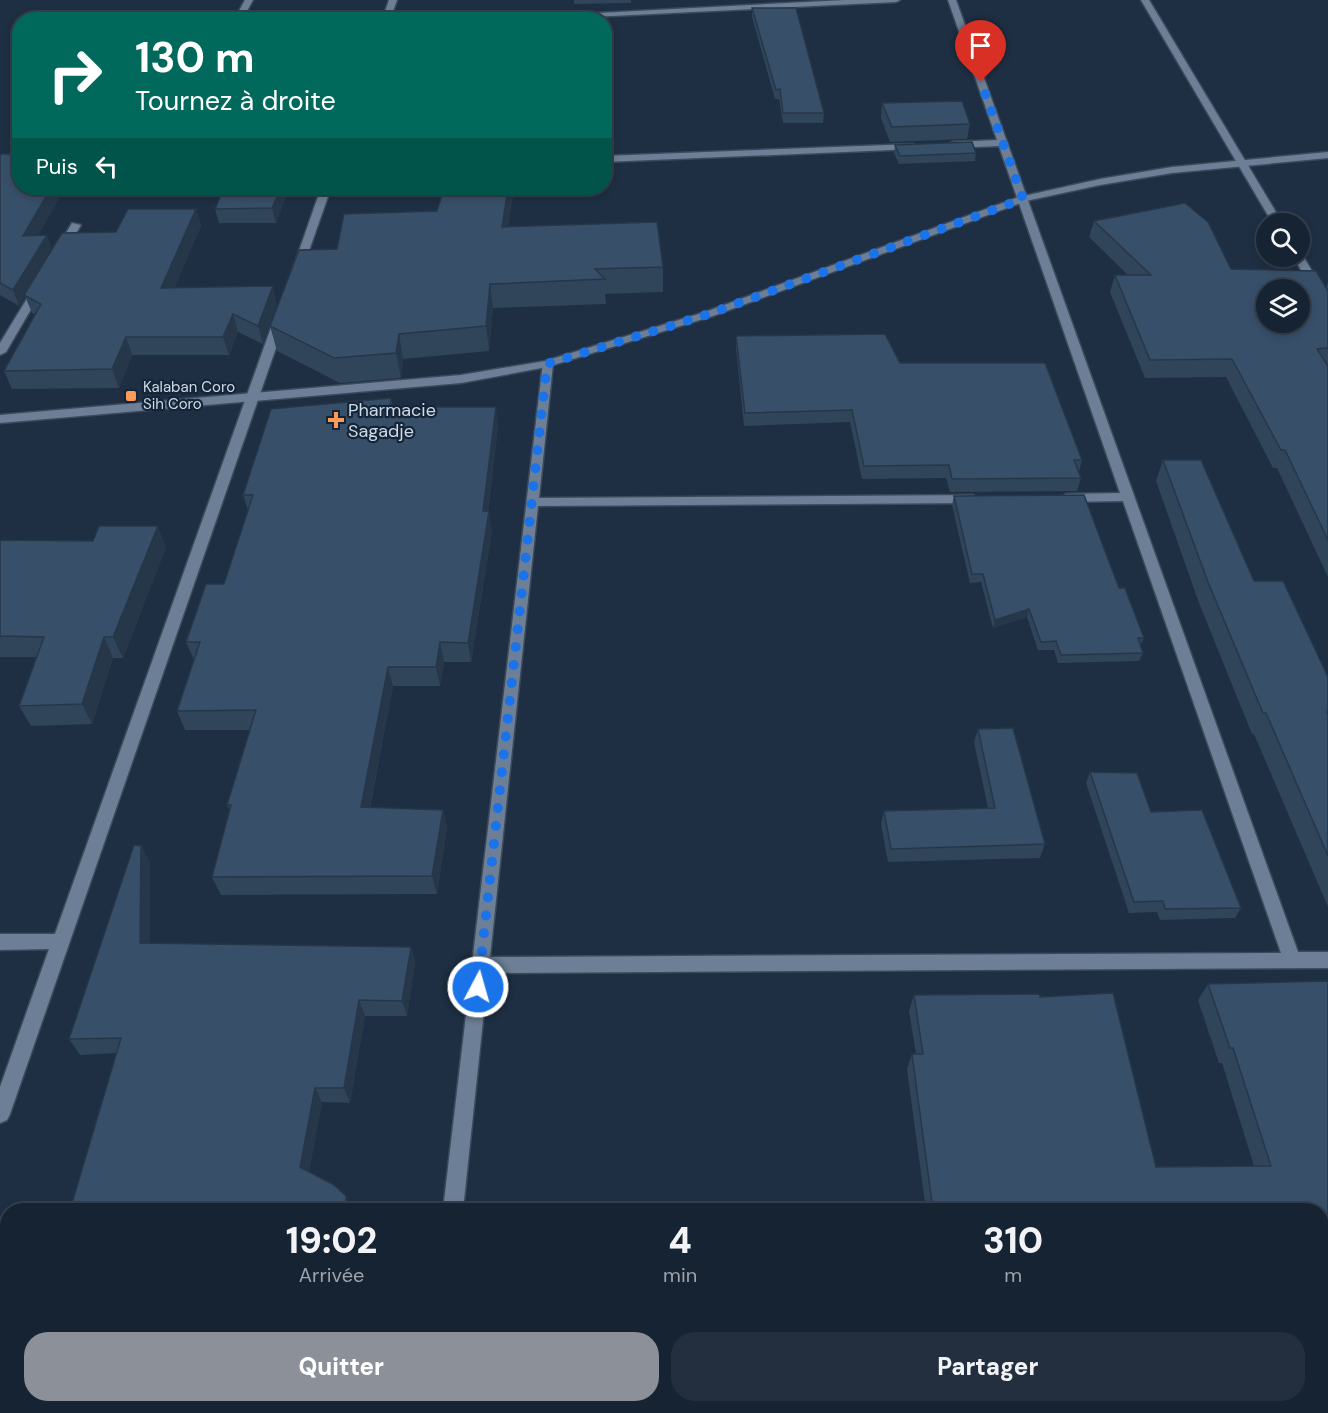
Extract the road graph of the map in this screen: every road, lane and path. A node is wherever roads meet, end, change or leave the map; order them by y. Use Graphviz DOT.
graph roads {
  1 [pos="896,0"];
  2 [pos="952,0"];
  3 [pos="1145,0"];
  4 [pos="612,13"];
  5 [pos="1003,143"];
  6 [pos="945,145"];
  7 [pos="921,146"];
  8 [pos="1328,155"];
  9 [pos="612,159"];
  10 [pos="1242,163"];
  11 [pos="324,195"];
  12 [pos="1023,199"];
  13 [pos="1272,213"];
  14 [pos="76,225"];
  15 [pos="58,254"];
  16 [pos="1304,267"];
  17 [pos="46,274"];
  18 [pos="291,287"];
  19 [pos="1328,307"];
  20 [pos="284,309"];
  21 [pos="0,352"];
  22 [pos="547,364"];
  23 [pos="252,397"];
  24 [pos="0,419"];
  25 [pos="1129,497"];
  26 [pos="985,498"];
  27 [pos="1057,498"];
  28 [pos="532,502"];
  29 [pos="61,941"];
  30 [pos="0,942"];
  31 [pos="1292,960"];
  32 [pos="1328,960"];
  33 [pos="480,964"];
  34 [pos="0,1114"];
  35 [pos="454,1203"];
  1 -- 4 [label="street"];
  2 -- 5 [label="street"];
  3 -- 10 [label="street"];
  5 -- 6 [label="street"];
  5 -- 12 [label="street"];
  7 -- 9 [label="street"];
  8 -- 10 [label="street"];
  10 -- 12 [label="street"];
  10 -- 13 [label="street"];
  11 -- 18 [label="street"];
  12 -- 22 [label="street"];
  12 -- 25 [label="street"];
  14 -- 15 [label="street"];
  16 -- 19 [label="street"];
  17 -- 21 [label="street"];
  20 -- 23 [label="street"];
  22 -- 23 [label="street"];
  22 -- 28 [label="street"];
  23 -- 24 [label="street"];
  23 -- 29 [label="street"];
  25 -- 27 [label="street"];
  25 -- 31 [label="street"];
  26 -- 28 [label="street"];
  28 -- 33 [label="street"];
  29 -- 30 [label="street"];
  29 -- 34 [label="street"];
  31 -- 32 [label="street"];
  31 -- 33 [label="street"];
  33 -- 35 [label="street"];
}
